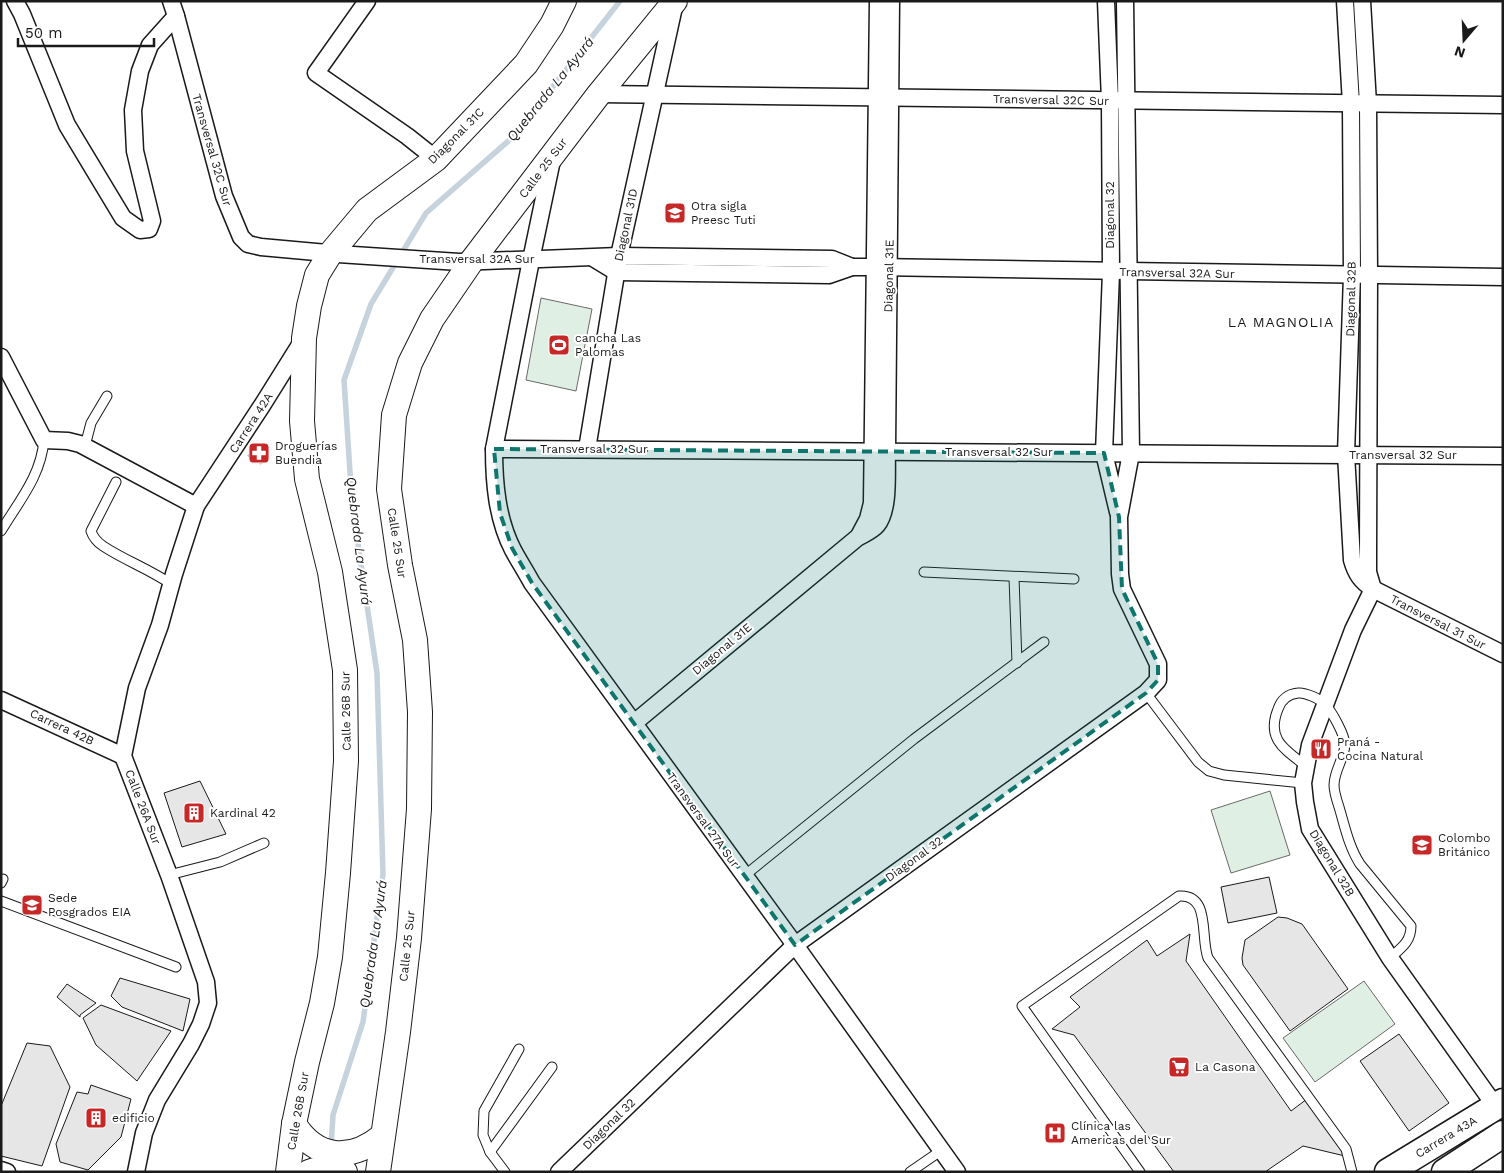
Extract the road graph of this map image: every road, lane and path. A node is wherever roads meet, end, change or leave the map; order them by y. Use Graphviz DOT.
graph roads {
  1 [pos="15,1"];
  2 [pos="367,1"];
  3 [pos="564,1"];
  4 [pos="878,1"];
  5 [pos="891,1"];
  6 [pos="1106,1"];
  7 [pos="1126,1"];
  8 [pos="1345,1"];
  9 [pos="1362,1"];
  10 [pos="675,2"];
  11 [pos="174,9"];
  12 [pos="599,94"];
  13 [pos="653,95"];
  14 [pos="883,98"];
  15 [pos="1110,101"];
  16 [pos="1128,101"];
  17 [pos="1351,104"];
  18 [pos="1368,104"];
  19 [pos="1503,105"];
  20 [pos="553,155"];
  21 [pos="436,159"];
  22 [pos="339,254"];
  23 [pos="531,260"];
  24 [pos="461,261"];
  25 [pos="618,264"];
  26 [pos="882,268"];
  27 [pos="1111,272"];
  28 [pos="1130,272"];
  29 [pos="1352,275"];
  30 [pos="1369,276"];
  31 [pos="1503,277"];
  32 [pos="304,338"];
  33 [pos="1,358"];
  34 [pos="107,396"];
  35 [pos="44,440"];
  36 [pos="85,446"];
  37 [pos="494,449"];
  38 [pos="587,449"];
  39 [pos="880,451"];
  40 [pos="1104,453"];
  41 [pos="1131,453"];
  42 [pos="1346,454"];
  43 [pos="1369,455"];
  44 [pos="1503,456"];
  45 [pos="116,482"];
  46 [pos="196,506"];
  47 [pos="1119,517"];
  48 [pos="1,531"];
  49 [pos="924,572"];
  50 [pos="1014,577"];
  51 [pos="1074,578"];
  52 [pos="171,584"];
  53 [pos="1373,589"];
  54 [pos="1044,642"];
  55 [pos="1503,654"];
  56 [pos="1017,663"];
  57 [pos="1146,693"];
  58 [pos="1,700"];
  59 [pos="1324,704"];
  60 [pos="634,723"];
  61 [pos="123,756"];
  62 [pos="1306,766"];
  63 [pos="1303,783"];
  64 [pos="264,842"];
  65 [pos="169,874"];
  66 [pos="744,876"];
  67 [pos="1,901"];
  68 [pos="795,945"];
  69 [pos="1390,958"];
  70 [pos="176,967"];
  71 [pos="518,1049"];
  72 [pos="552,1067"];
  73 [pos="1499,1104"];
  74 [pos="294,1124"];
  75 [pos="1503,1134"];
  76 [pos="382,1136"];
  77 [pos="942,1150"];
  78 [pos="490,1152"];
  79 [pos="348,1162"];
  80 [pos="1,1170"];
  81 [pos="7,1172"];
  82 [pos="136,1172"];
  83 [pos="288,1172"];
  84 [pos="309,1172"];
  85 [pos="378,1172"];
  86 [pos="505,1172"];
  87 [pos="559,1172"];
  88 [pos="910,1172"];
  89 [pos="957,1172"];
  90 [pos="1140,1172"];
  91 [pos="1352,1172"];
  92 [pos="1388,1172"];
  93 [pos="1445,1172"];
  1 -- 11 [label="street"];
  2 -- 21 [label="street"];
  3 -- 21 [label="main road, Diagonal 31C"];
  4 -- 14 [label="street, Diagonal 31E"];
  5 -- 14 [label="street, Diagonal 31E"];
  6 -- 15 [label="street, Diagonal 32"];
  7 -- 16 [label="street, Diagonal 32"];
  8 -- 17 [label="street, Diagonal 32B"];
  9 -- 18 [label="street, Diagonal 32B"];
  10 -- 12 [label="main road, Calle 25 Sur"];
  10 -- 13 [label="street, Diagonal 31D"];
  11 -- 22 [label="street, Transversal 32C Sur"];
  12 -- 13 [label="street, Transversal 32C Sur"];
  12 -- 20 [label="main road, Calle 25 Sur"];
  13 -- 14 [label="street, Transversal 32C Sur"];
  13 -- 25 [label="street, Diagonal 31D"];
  14 -- 15 [label="street, Transversal 32C Sur"];
  14 -- 26 [label="street, Diagonal 31E"];
  15 -- 16 [label="street, Transversal 32C Sur"];
  15 -- 27 [label="street, Diagonal 32"];
  16 -- 17 [label="street, Transversal 32C Sur"];
  16 -- 28 [label="street, Diagonal 32"];
  17 -- 18 [label="street, Transversal 32C Sur"];
  17 -- 29 [label="street, Diagonal 32B"];
  18 -- 19 [label="street, Transversal 32C Sur"];
  18 -- 30 [label="street, Diagonal 32B"];
  20 -- 23 [label="street"];
  20 -- 24 [label="main road, Calle 25 Sur"];
  21 -- 22 [label="main road, Diagonal 31C"];
  22 -- 24 [label="street, Transversal 32A Sur"];
  22 -- 32 [label="main road, Calle 26B Sur"];
  23 -- 24 [label="street, Transversal 32A Sur"];
  23 -- 25 [label="street, Transversal 32A Sur"];
  23 -- 37 [label="street"];
  24 -- 76 [label="main road, Calle 25 Sur"];
  25 -- 26 [label="street, Transversal 32A Sur"];
  25 -- 38 [label="street, Diagonal 31D"];
  26 -- 27 [label="street, Transversal 32A Sur"];
  26 -- 39 [label="street, Diagonal 31E"];
  27 -- 28 [label="street, Transversal 32A Sur"];
  27 -- 40 [label="street, Diagonal 32"];
  28 -- 29 [label="street, Transversal 32A Sur"];
  28 -- 41 [label="street, Diagonal 32"];
  29 -- 30 [label="street, Transversal 32A Sur"];
  29 -- 42 [label="street, Diagonal 32B"];
  30 -- 31 [label="street, Transversal 32A Sur"];
  30 -- 43 [label="street, Diagonal 32B"];
  32 -- 46 [label="street, Carrera 42A"];
  32 -- 74 [label="main road, Calle 26B Sur"];
  33 -- 35 [label="street"];
  34 -- 36 [label="lane"];
  35 -- 36 [label="street"];
  35 -- 48 [label="lane"];
  36 -- 46 [label="street"];
  37 -- 38 [label="street, Transversal 32 Sur"];
  37 -- 60 [label="street, Transversal 27A Sur"];
  38 -- 39 [label="street, Transversal 32 Sur"];
  39 -- 40 [label="street, Transversal 32 Sur"];
  39 -- 60 [label="street, Diagonal 31E"];
  40 -- 41 [label="street, Transversal 32 Sur"];
  40 -- 47 [label="street, Diagonal 32"];
  41 -- 42 [label="street, Transversal 32 Sur"];
  41 -- 47 [label="street, Diagonal 32"];
  42 -- 43 [label="street, Transversal 32 Sur"];
  42 -- 53 [label="street, Diagonal 32B"];
  43 -- 44 [label="street, Transversal 32 Sur"];
  43 -- 53 [label="street, Diagonal 32B"];
  45 -- 52 [label="lane"];
  46 -- 52 [label="street, Calle 26A Sur"];
  47 -- 57 [label="street, Diagonal 32"];
  49 -- 50 [label="lane"];
  50 -- 51 [label="lane"];
  50 -- 56 [label="lane"];
  52 -- 61 [label="street, Calle 26A Sur"];
  53 -- 55 [label="street, Transversal 31 Sur"];
  53 -- 59 [label="street, Diagonal 32B"];
  54 -- 56 [label="lane"];
  56 -- 66 [label="lane"];
  57 -- 63 [label="lane"];
  57 -- 68 [label="street, Diagonal 32"];
  58 -- 61 [label="street, Carrera 42B"];
  59 -- 62 [label="street, Diagonal 32B"];
  59 -- 62 [label="lane"];
  59 -- 69 [label="lane"];
  60 -- 66 [label="street, Transversal 27A Sur"];
  61 -- 65 [label="street, Calle 26A Sur"];
  62 -- 63 [label="street, Diagonal 32B"];
  63 -- 69 [label="street, Diagonal 32B"];
  64 -- 65 [label="lane"];
  65 -- 82 [label="street, Calle 26A Sur"];
  66 -- 68 [label="street, Transversal 27A Sur"];
  67 -- 70 [label="lane"];
  68 -- 77 [label="street, Transversal 27A Sur"];
  68 -- 87 [label="street, Diagonal 32"];
  69 -- 73 [label="street, Diagonal 32B"];
  71 -- 78 [label="lane"];
  72 -- 78 [label="lane"];
  73 -- 92 [label="main road, Carrera 43A"];
  74 -- 79 [label="main road"];
  74 -- 83 [label="main road, Calle 26B Sur"];
  75 -- 93 [label="main road"];
  76 -- 79 [label="main road"];
  76 -- 85 [label="main road, Calle 25 Sur"];
  77 -- 88 [label="lane"];
  77 -- 89 [label="street, Transversal 27A Sur"];
  78 -- 86 [label="lane"];
  79 -- 84 [label="main road"];
  80 -- 81 [label="street"];
  90 -- 91 [label="lane"];
}
